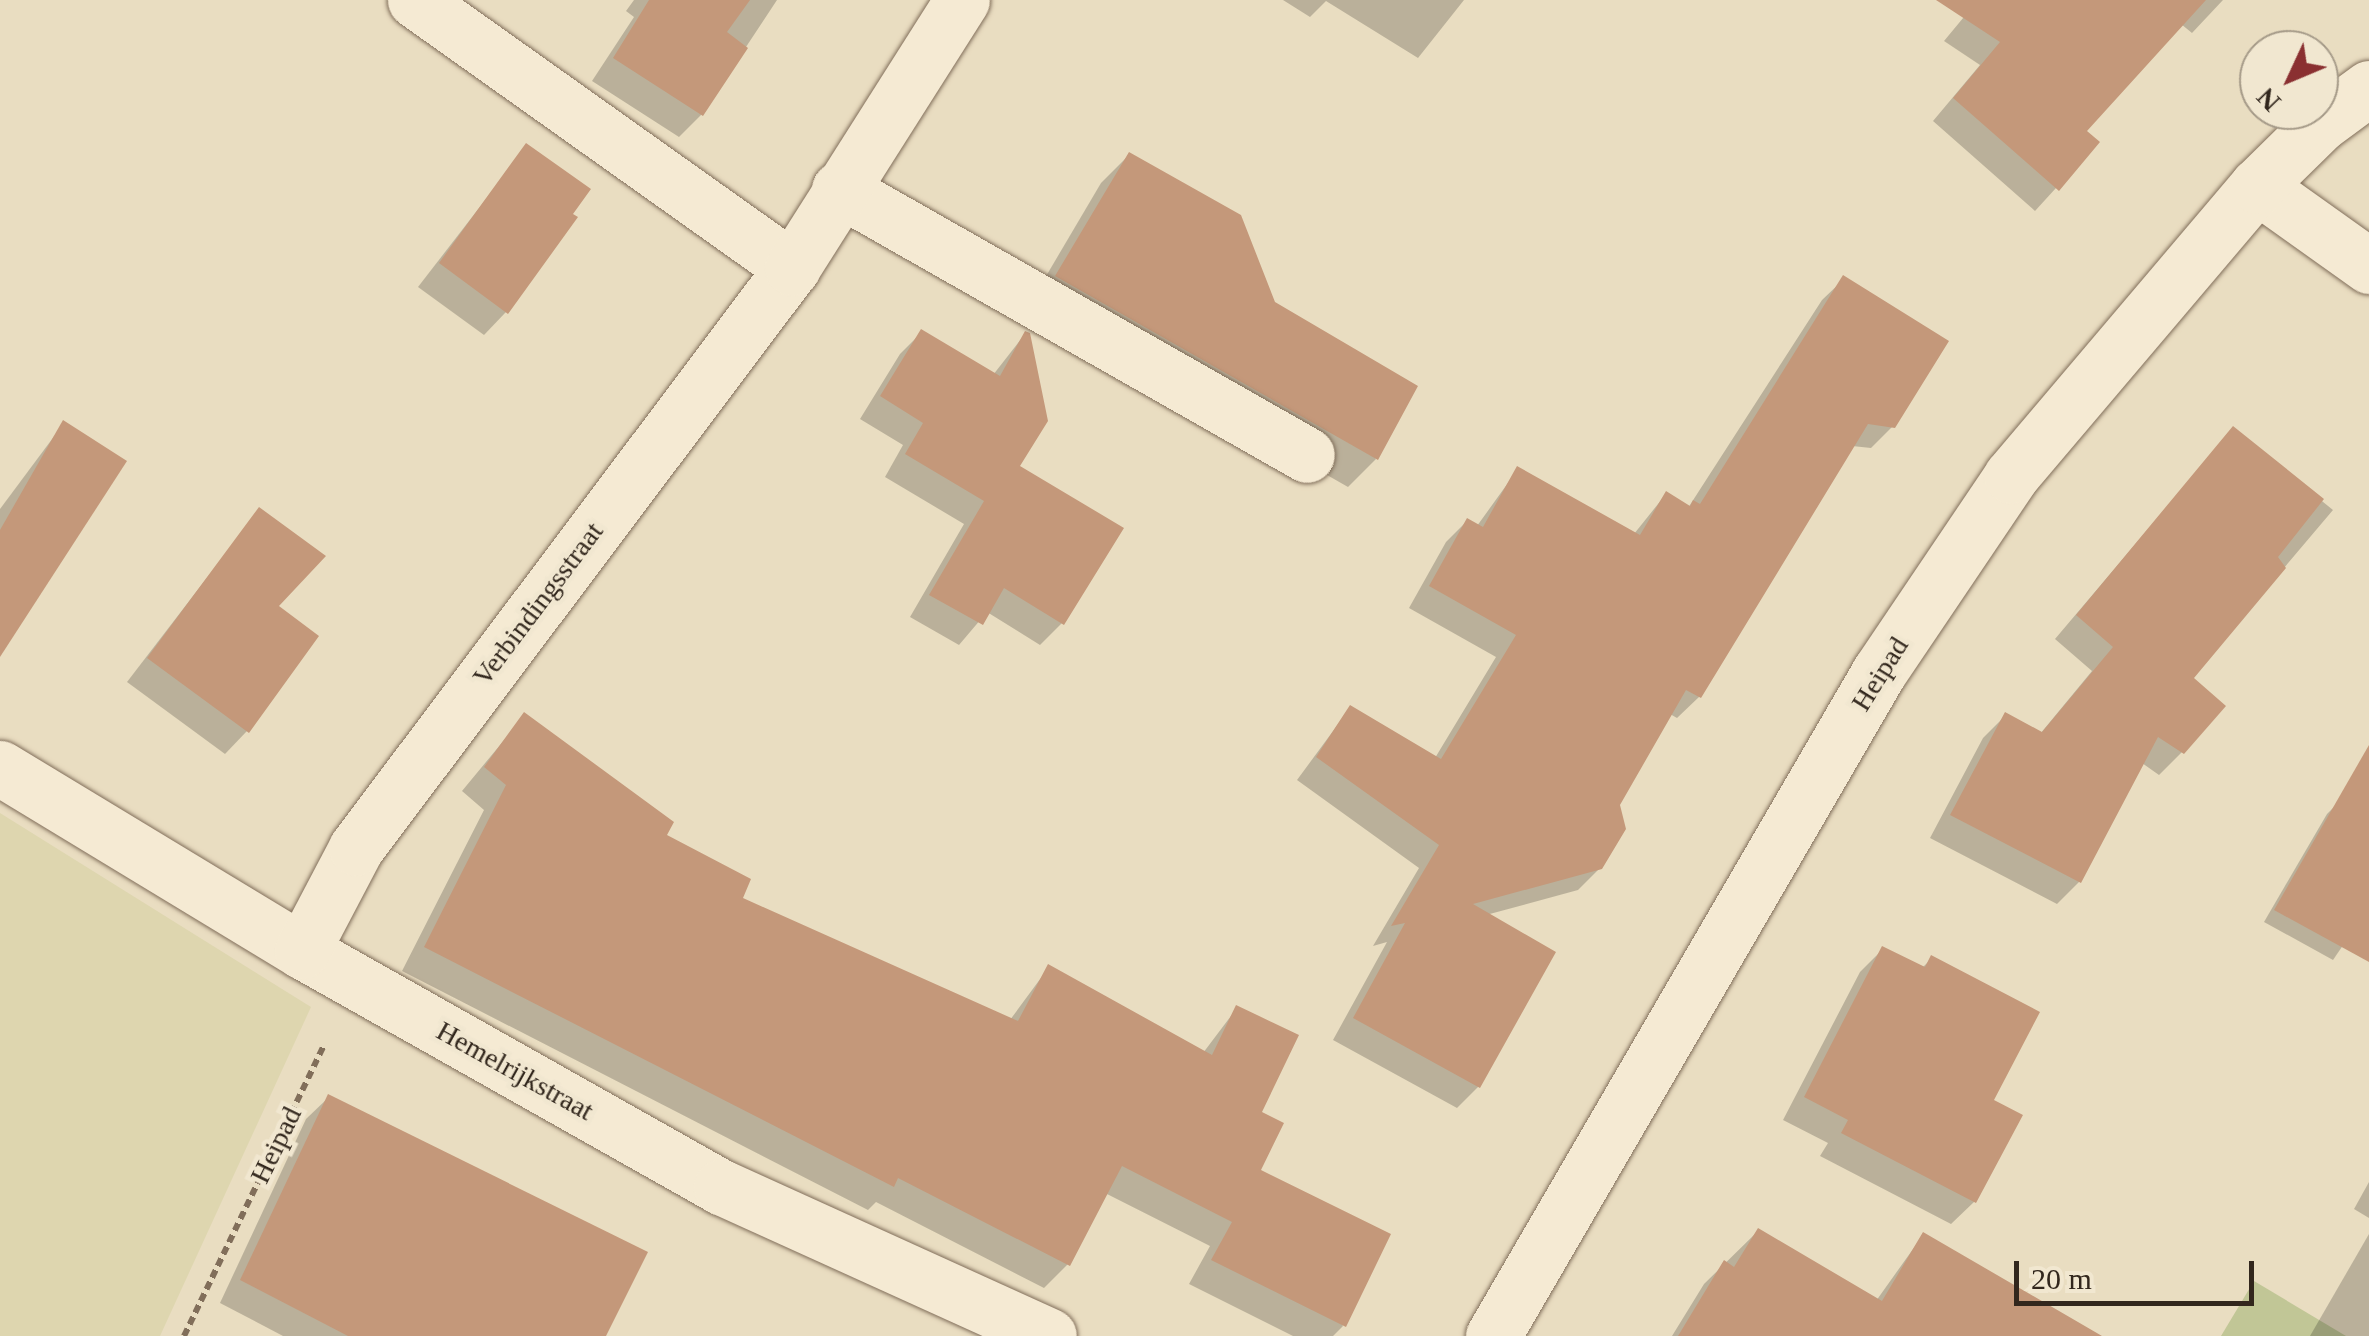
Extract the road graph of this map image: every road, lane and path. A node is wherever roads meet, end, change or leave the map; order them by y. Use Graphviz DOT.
graph roads {
  1 [pos="415,0"];
  2 [pos="962,0"];
  3 [pos="2369,88"];
  4 [pos="2258,186"];
  5 [pos="840,188"];
  6 [pos="2369,266"];
  7 [pos="792,268"];
  8 [pos="1307,456"];
  9 [pos="0,768"];
  10 [pos="302,950"];
  11 [pos="184,1336"];
  12 [pos="1049,1336"];
  13 [pos="1493,1336"];
  1 -- 7 [label="street"];
  2 -- 5 [label="street, Verbindingsstraat"];
  3 -- 4 [label="street, Heipad"];
  4 -- 6 [label="street"];
  4 -- 13 [label="street, Heipad"];
  5 -- 7 [label="street, Verbindingsstraat"];
  5 -- 8 [label="street"];
  7 -- 10 [label="street, Verbindingsstraat"];
  9 -- 10 [label="street, Hemelrijkstraat"];
  10 -- 11 [label="path, Heipad"];
  10 -- 12 [label="street, Hemelrijkstraat"];
}
